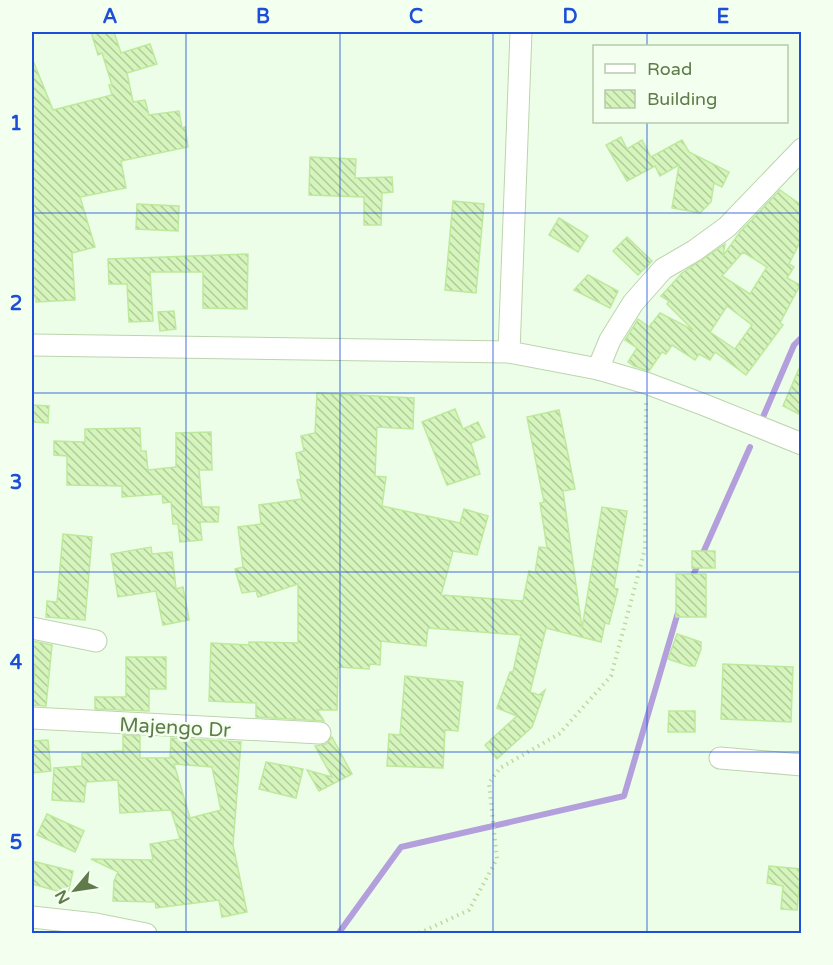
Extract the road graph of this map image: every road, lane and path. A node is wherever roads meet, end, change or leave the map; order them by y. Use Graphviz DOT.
graph roads {
  1 [pos="521,32"];
  2 [pos="801,149"];
  3 [pos="32,345"];
  4 [pos="509,352"];
  5 [pos="598,369"];
  6 [pos="646,383"];
  7 [pos="801,444"];
  8 [pos="32,628"];
  9 [pos="96,641"];
  10 [pos="32,718"];
  11 [pos="320,734"];
  12 [pos="720,758"];
  13 [pos="801,765"];
  14 [pos="32,917"];
  15 [pos="146,933"];
  16 [pos="413,933"];
  1 -- 4 [label="street"];
  2 -- 5 [label="street"];
  3 -- 4 [label="street"];
  4 -- 5 [label="street"];
  5 -- 6 [label="street"];
  6 -- 7 [label="street"];
  6 -- 16 [label="path"];
  8 -- 9 [label="street"];
  10 -- 11 [label="street, Majengo Dr"];
  12 -- 13 [label="street"];
  14 -- 15 [label="street"];
}
